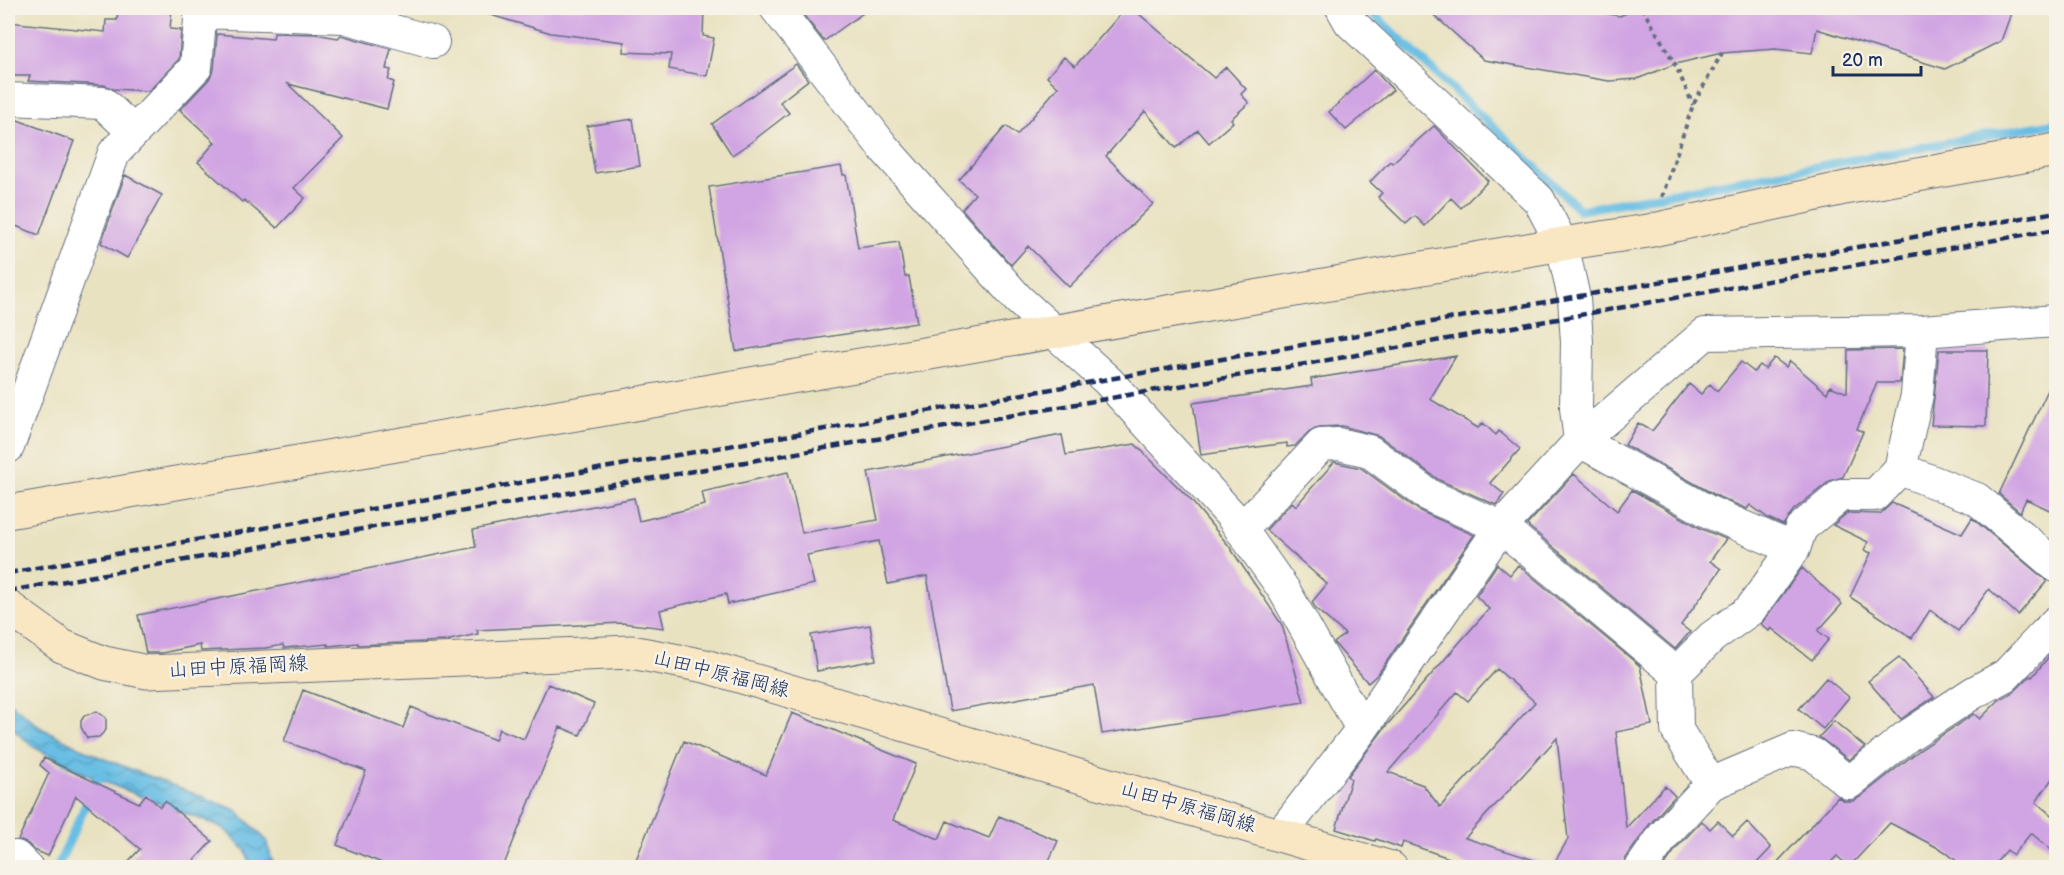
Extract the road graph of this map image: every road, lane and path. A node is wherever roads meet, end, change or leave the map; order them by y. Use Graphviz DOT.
graph roads {
  1 [pos="777,8"];
  2 [pos="1342,8"];
  3 [pos="1642,8"];
  4 [pos="202,10"];
  5 [pos="433,42"];
  6 [pos="1722,53"];
  7 [pos="8,99"];
  8 [pos="1693,105"];
  9 [pos="134,132"];
  10 [pos="2056,150"];
  11 [pos="1648,231"];
  12 [pos="1562,244"];
  13 [pos="2056,321"];
  14 [pos="1922,331"];
  15 [pos="1054,333"];
  16 [pos="1580,441"];
  17 [pos="8,447"];
  18 [pos="1900,469"];
  19 [pos="8,512"];
  20 [pos="1501,527"];
  21 [pos="1241,530"];
  22 [pos="1794,549"];
  23 [pos="2056,566"];
  24 [pos="8,608"];
  25 [pos="2056,622"];
  26 [pos="1676,673"];
  27 [pos="1362,729"];
  28 [pos="1711,784"];
  29 [pos="1281,834"];
  30 [pos="8,857"];
  31 [pos="27,867"];
  32 [pos="1391,867"];
  33 [pos="1641,867"];
  1 -- 15 [label="street"];
  2 -- 12 [label="street"];
  3 -- 8 [label="path"];
  4 -- 5 [label="street"];
  4 -- 9 [label="street"];
  6 -- 8 [label="path"];
  7 -- 9 [label="street"];
  8 -- 11 [label="path"];
  9 -- 17 [label="street"];
  10 -- 11 [label="street"];
  11 -- 12 [label="street"];
  12 -- 15 [label="street"];
  12 -- 16 [label="street"];
  13 -- 14 [label="street"];
  14 -- 16 [label="street"];
  14 -- 18 [label="street"];
  15 -- 19 [label="street"];
  15 -- 21 [label="street"];
  16 -- 20 [label="street"];
  16 -- 22 [label="street"];
  18 -- 22 [label="street"];
  18 -- 23 [label="street"];
  20 -- 21 [label="street"];
  20 -- 26 [label="street"];
  20 -- 27 [label="street"];
  21 -- 27 [label="street"];
  22 -- 26 [label="street"];
  24 -- 29 [label="street, 山田中原福岡線"];
  25 -- 28 [label="street"];
  26 -- 28 [label="street"];
  27 -- 29 [label="street"];
  28 -- 33 [label="street"];
  29 -- 32 [label="street, 山田中原福岡線"];
  30 -- 31 [label="street"];
}
